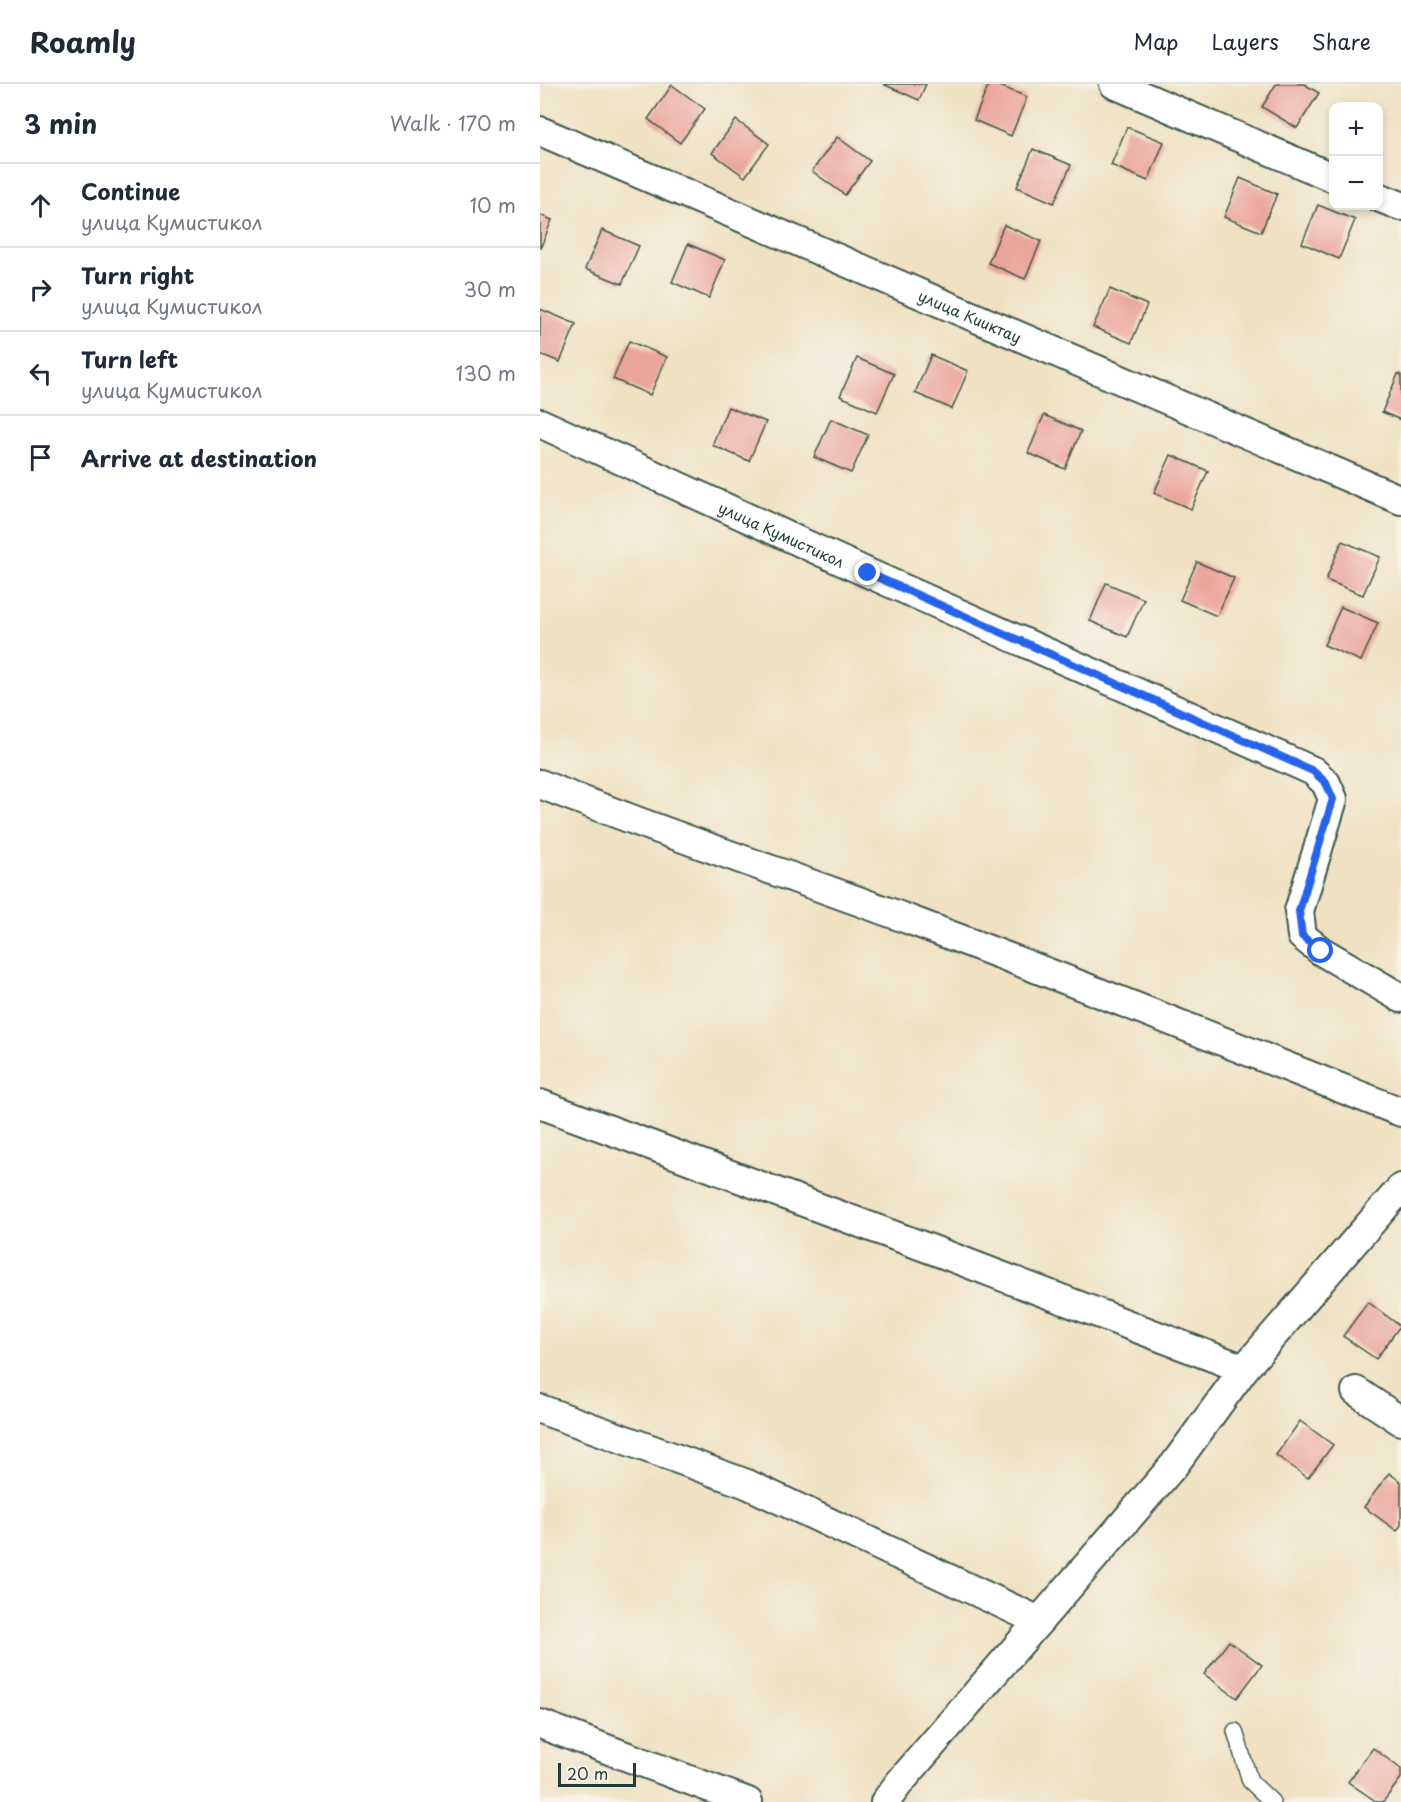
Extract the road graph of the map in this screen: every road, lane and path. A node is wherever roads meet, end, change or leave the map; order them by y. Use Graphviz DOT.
graph roads {
  1 [pos="1114,84"];
  2 [pos="540,131"];
  3 [pos="1329,176"];
  4 [pos="1383,199"];
  5 [pos="1401,206"];
  6 [pos="540,423"];
  7 [pos="1401,500"];
  8 [pos="540,784"];
  9 [pos="1401,998"];
  10 [pos="540,1104"];
  11 [pos="1401,1112"];
  12 [pos="1401,1188"];
  13 [pos="1244,1369"];
  14 [pos="1356,1391"];
  15 [pos="540,1409"];
  16 [pos="1401,1421"];
  17 [pos="1039,1621"];
  18 [pos="540,1724"];
  19 [pos="1235,1731"];
  20 [pos="748,1802"];
  21 [pos="885,1802"];
  22 [pos="1272,1802"];
  1 -- 3 [label="street"];
  2 -- 7 [label="street, улица Кииктау"];
  4 -- 5 [label="street"];
  6 -- 9 [label="street, улица Кумистикол"];
  8 -- 11 [label="street"];
  10 -- 13 [label="street"];
  12 -- 13 [label="street"];
  13 -- 17 [label="street"];
  14 -- 16 [label="street"];
  15 -- 17 [label="street"];
  17 -- 21 [label="street"];
  18 -- 20 [label="street"];
  19 -- 22 [label="lane"];
}
